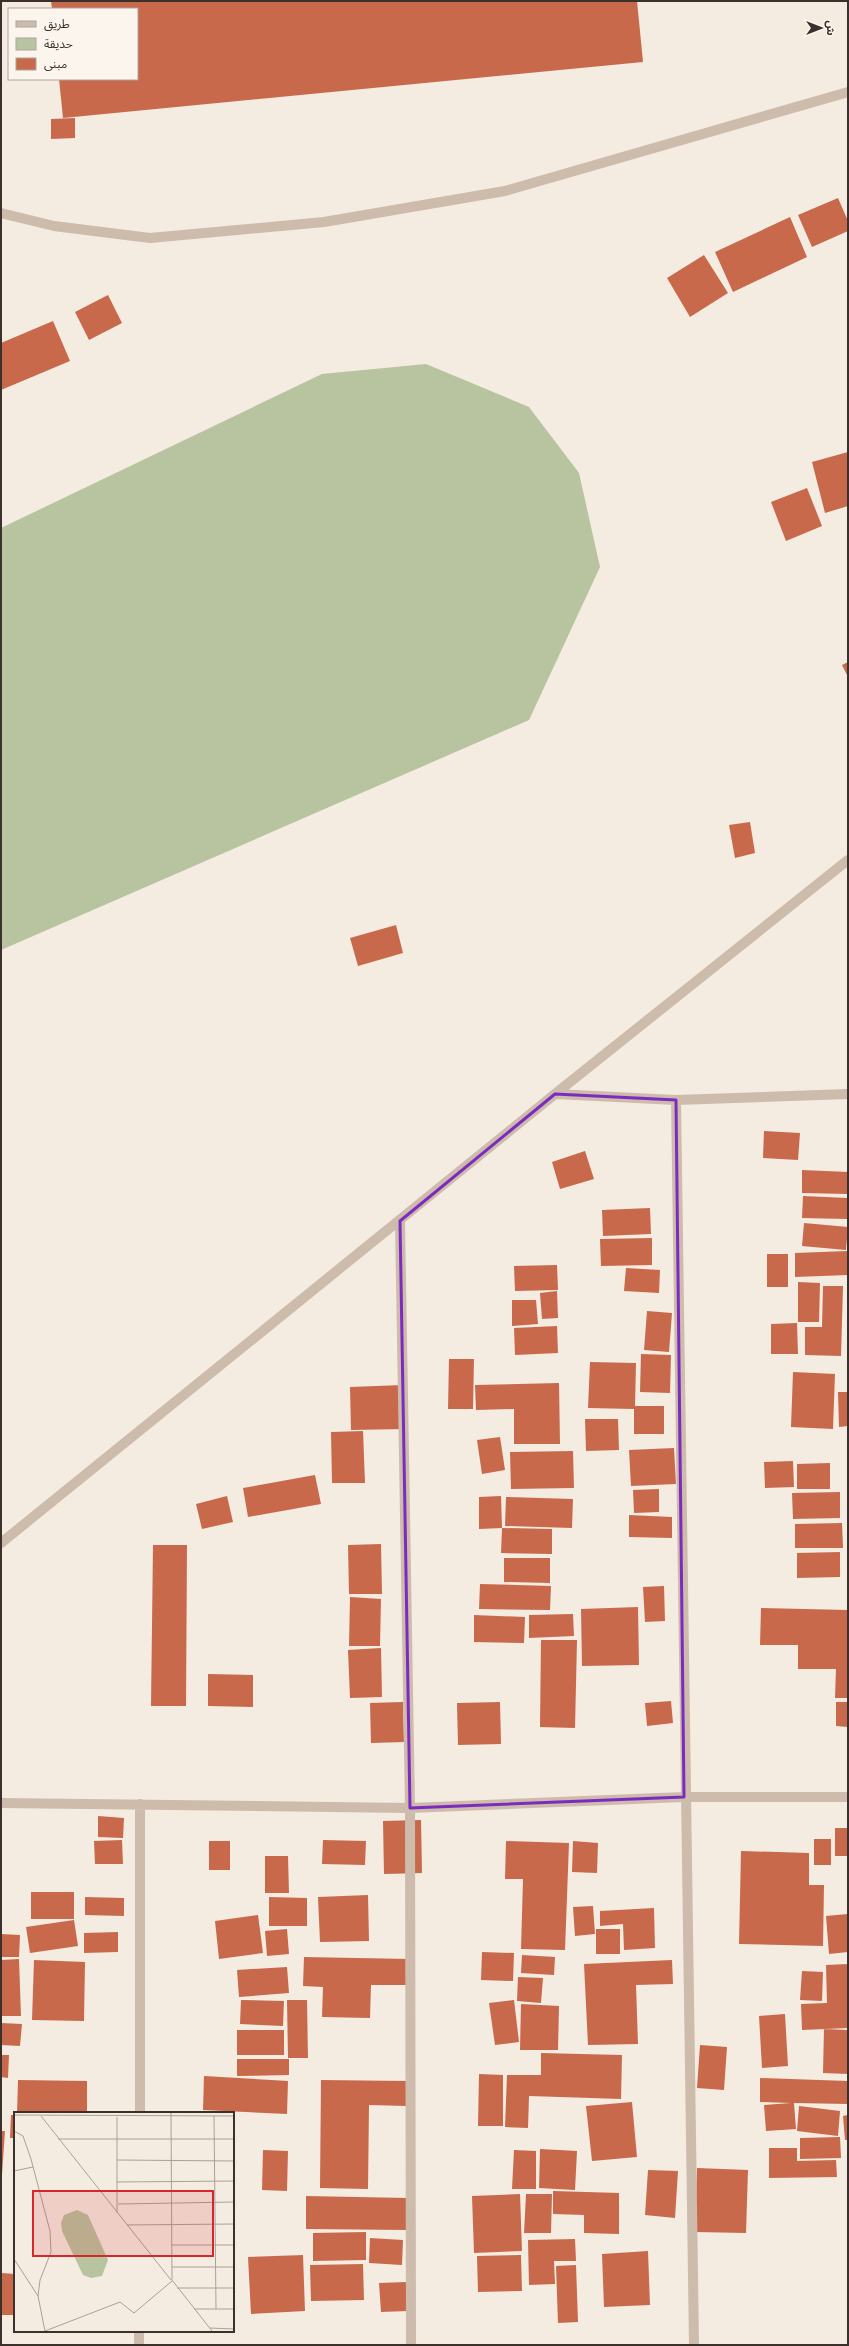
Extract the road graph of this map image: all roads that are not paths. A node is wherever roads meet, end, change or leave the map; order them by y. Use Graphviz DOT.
graph roads {
  1 [pos="848,92"];
  2 [pos="1,213"];
  3 [pos="848,860"];
  4 [pos="555,1094"];
  5 [pos="848,1094"];
  6 [pos="676,1100"];
  7 [pos="400,1221"];
  8 [pos="1,1543"];
  9 [pos="684,1797"];
  10 [pos="848,1797"];
  11 [pos="1,1803"];
  12 [pos="140,1804"];
  13 [pos="410,1808"];
  14 [pos="140,2112"];
  15 [pos="139,2332"];
  16 [pos="139,2345"];
  17 [pos="411,2345"];
  18 [pos="694,2345"];
  1 -- 2 [label="street"];
  3 -- 4 [label="street"];
  4 -- 6 [label="street"];
  4 -- 7 [label="street"];
  5 -- 6 [label="street"];
  6 -- 9 [label="street"];
  7 -- 8 [label="street"];
  7 -- 13 [label="street"];
  9 -- 10 [label="street"];
  9 -- 13 [label="street"];
  9 -- 18 [label="street"];
  11 -- 12 [label="street"];
  12 -- 13 [label="street"];
  12 -- 14 [label="street"];
  13 -- 17 [label="street"];
  15 -- 16 [label="street"];
}
